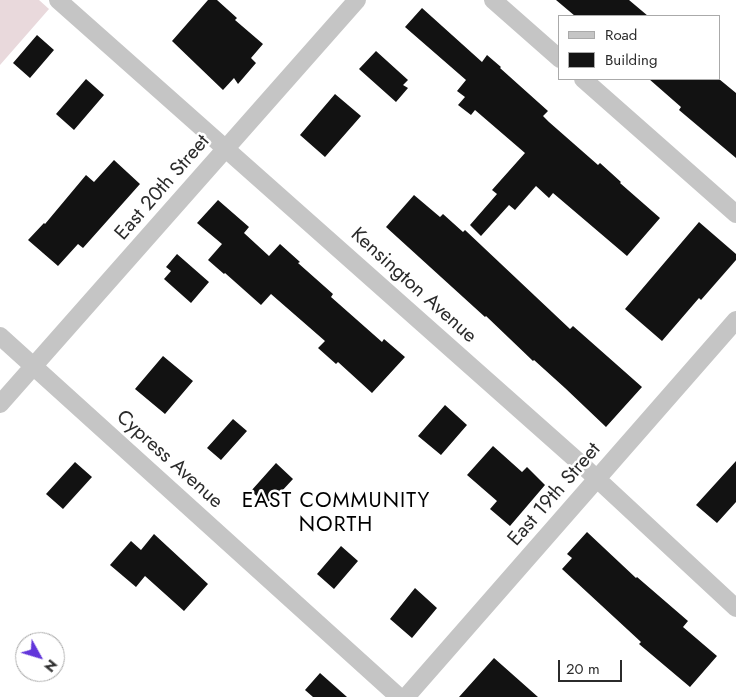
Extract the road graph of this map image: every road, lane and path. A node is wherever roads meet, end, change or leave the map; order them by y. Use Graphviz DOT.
graph roads {
  1 [pos="58,0"];
  2 [pos="357,0"];
  3 [pos="494,0"];
  4 [pos="558,56"];
  5 [pos="584,80"];
  6 [pos="226,149"];
  7 [pos="736,214"];
  8 [pos="736,320"];
  9 [pos="0,336"];
  10 [pos="34,366"];
  11 [pos="0,404"];
  12 [pos="597,479"];
  13 [pos="736,608"];
  14 [pos="399,697"];
  15 [pos="406,697"];
  1 -- 6 [label="street, Kensington Avenue"];
  2 -- 6 [label="street, East 20th Street"];
  3 -- 4 [label="street"];
  5 -- 7 [label="street"];
  6 -- 10 [label="street, East 20th Street"];
  6 -- 12 [label="street, Kensington Avenue"];
  8 -- 12 [label="street, East 19th Street"];
  9 -- 10 [label="street, Cypress Avenue"];
  10 -- 11 [label="street, East 20th Street"];
  10 -- 14 [label="street, Cypress Avenue"];
  12 -- 13 [label="street, Kensington Avenue"];
  12 -- 15 [label="street, East 19th Street"];
}
